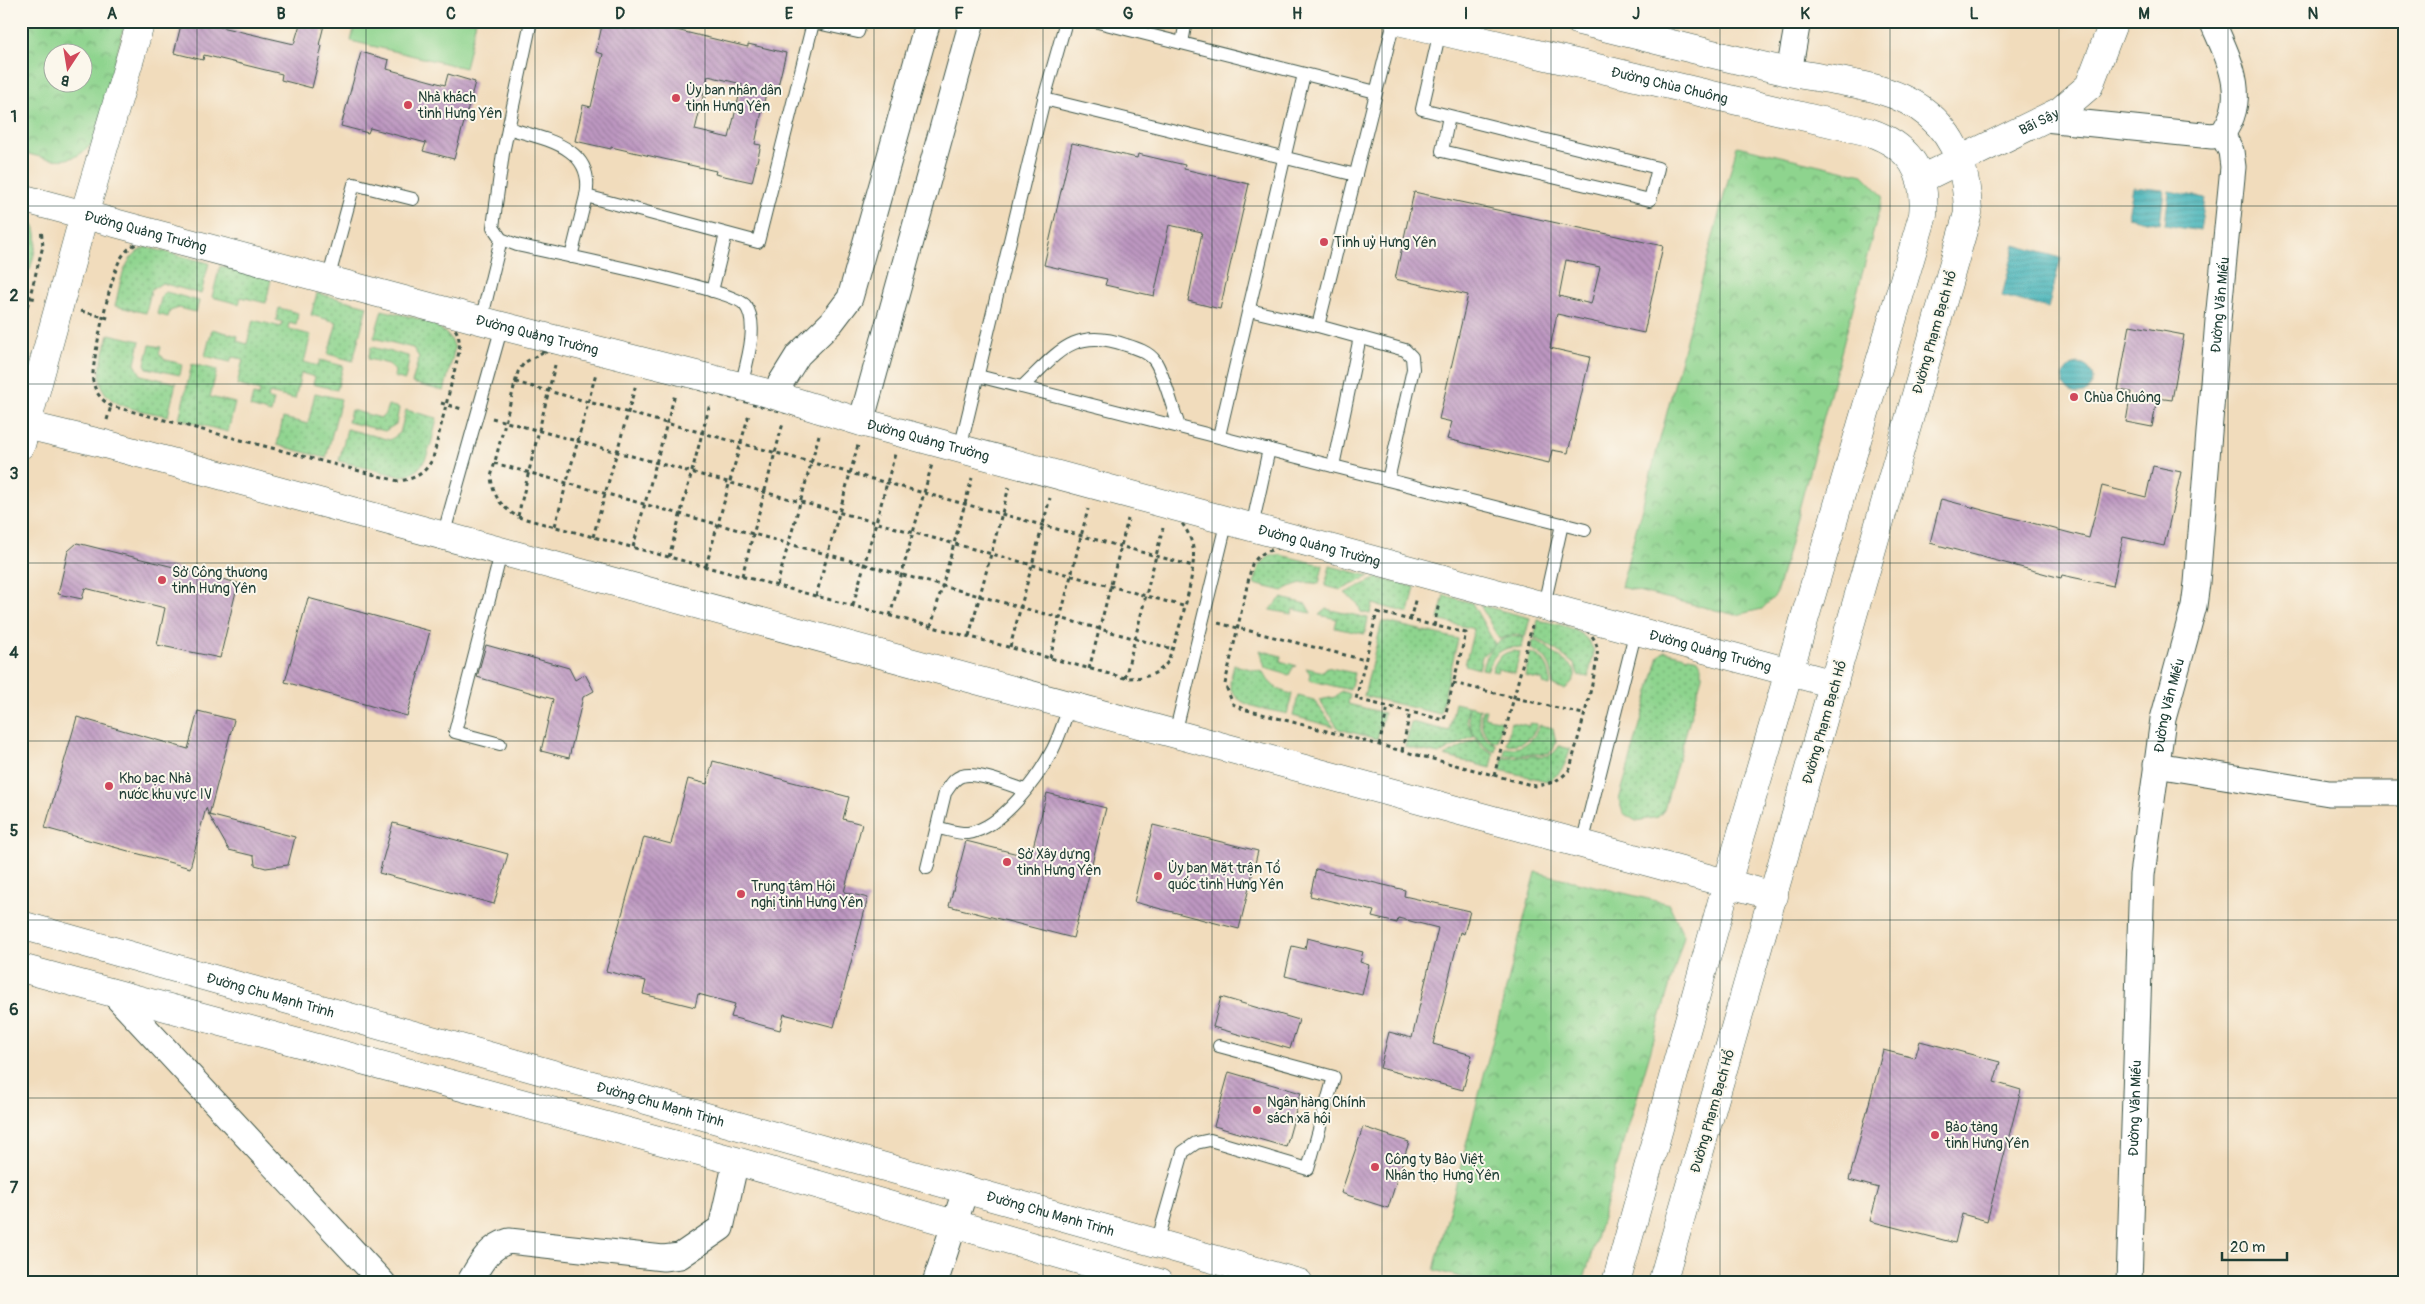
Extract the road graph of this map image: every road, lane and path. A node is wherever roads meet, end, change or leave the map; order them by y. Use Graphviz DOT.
graph roads {
  1 [pos="141,21"];
  2 [pos="531,21"];
  3 [pos="861,21"];
  4 [pos="928,21"];
  5 [pos="972,21"];
  6 [pos="1066,21"];
  7 [pos="1094,21"];
  8 [pos="1186,21"];
  9 [pos="1394,21"];
  10 [pos="1398,21"];
  11 [pos="1578,21"];
  12 [pos="1798,21"];
  13 [pos="2114,21"];
  14 [pos="2212,21"];
  15 [pos="810,22"];
  16 [pos="1440,31"];
  17 [pos="1182,43"];
  18 [pos="1789,72"];
  19 [pos="1304,74"];
  20 [pos="1376,92"];
  21 [pos="1044,100"];
  22 [pos="1449,116"];
  23 [pos="2045,119"];
  24 [pos="508,128"];
  25 [pos="2222,134"];
  26 [pos="1284,158"];
  27 [pos="1961,159"];
  28 [pos="1356,175"];
  29 [pos="1921,179"];
  30 [pos="586,196"];
  31 [pos="21,198"];
  32 [pos="413,199"];
  33 [pos="84,215"];
  34 [pos="40,224"];
  35 [pos="726,234"];
  36 [pos="500,239"];
  37 [pos="571,257"];
  38 [pos="328,280"];
  39 [pos="712,291"];
  40 [pos="23,296"];
  41 [pos="30,297"];
  42 [pos="1249,310"];
  43 [pos="105,317"];
  44 [pos="112,318"];
  45 [pos="491,324"];
  46 [pos="1318,326"];
  47 [pos="21,330"];
  48 [pos="1360,337"];
  49 [pos="558,352"];
  50 [pos="599,363"];
  51 [pos="638,373"];
  52 [pos="978,376"];
  53 [pos="515,382"];
  54 [pos="678,384"];
  55 [pos="1022,387"];
  56 [pos="549,392"];
  57 [pos="713,393"];
  58 [pos="763,399"];
  59 [pos="588,402"];
  60 [pos="441,403"];
  61 [pos="446,404"];
  62 [pos="628,413"];
  63 [pos="504,422"];
  64 [pos="823,422"];
  65 [pos="667,424"];
  66 [pos="1178,426"];
  67 [pos="861,428"];
  68 [pos="23,431"];
  69 [pos="539,431"];
  70 [pos="233,433"];
  71 [pos="703,433"];
  72 [pos="1219,436"];
  73 [pos="232,438"];
  74 [pos="578,442"];
  75 [pos="898,442"];
  76 [pos="740,444"];
  77 [pos="1269,449"];
  78 [pos="616,452"];
  79 [pos="775,453"];
  80 [pos="957,455"];
  81 [pos="494,463"];
  82 [pos="656,463"];
  83 [pos="812,463"];
  84 [pos="1333,466"];
  85 [pos="529,473"];
  86 [pos="692,473"];
  87 [pos="1012,473"];
  88 [pos="850,474"];
  89 [pos="1388,480"];
  90 [pos="566,483"];
  91 [pos="729,483"];
  92 [pos="887,483"];
  93 [pos="1054,484"];
  94 [pos="764,492"];
  95 [pos="924,493"];
  96 [pos="605,494"];
  97 [pos="1092,494"];
  98 [pos="800,502"];
  99 [pos="644,504"];
  100 [pos="965,504"];
  101 [pos="1131,505"];
  102 [pos="839,513"];
  103 [pos="681,514"];
  104 [pos="1001,514"];
  105 [pos="1167,514"];
  106 [pos="518,516"];
  107 [pos="876,523"];
  108 [pos="718,524"];
  109 [pos="1240,524"];
  110 [pos="1562,524"];
  111 [pos="555,526"];
  112 [pos="1043,526"];
  113 [pos="1585,530"];
  114 [pos="913,533"];
  115 [pos="753,534"];
  116 [pos="443,536"];
  117 [pos="1082,536"];
  118 [pos="593,537"];
  119 [pos="789,544"];
  120 [pos="954,544"];
  121 [pos="633,547"];
  122 [pos="1121,547"];
  123 [pos="501,553"];
  124 [pos="827,554"];
  125 [pos="991,554"];
  126 [pos="1156,556"];
  127 [pos="669,557"];
  128 [pos="864,565"];
  129 [pos="706,566"];
  130 [pos="1032,566"];
  131 [pos="1193,566"];
  132 [pos="901,575"];
  133 [pos="742,576"];
  134 [pos="1071,576"];
  135 [pos="1419,584"];
  136 [pos="777,585"];
  137 [pos="942,586"];
  138 [pos="1110,587"];
  139 [pos="1442,590"];
  140 [pos="816,596"];
  141 [pos="979,596"];
  142 [pos="1146,597"];
  143 [pos="853,605"];
  144 [pos="1183,606"];
  145 [pos="1021,607"];
  146 [pos="1540,609"];
  147 [pos="890,616"];
  148 [pos="1060,618"];
  149 [pos="1410,620"];
  150 [pos="931,626"];
  151 [pos="1434,626"];
  152 [pos="1238,628"];
  153 [pos="1100,629"];
  154 [pos="1636,630"];
  155 [pos="969,636"];
  156 [pos="1135,638"];
  157 [pos="1010,647"];
  158 [pos="1173,649"];
  159 [pos="1050,658"];
  160 [pos="1365,660"];
  161 [pos="1089,669"];
  162 [pos="1790,671"];
  163 [pos="1125,678"];
  164 [pos="1453,683"];
  165 [pos="1834,684"];
  166 [pos="1514,698"];
  167 [pos="1070,706"];
  168 [pos="1388,707"];
  169 [pos="1410,712"];
  170 [pos="1583,714"];
  171 [pos="1175,734"];
  172 [pos="500,744"];
  173 [pos="1379,745"];
  174 [pos="1402,751"];
  175 [pos="2156,765"];
  176 [pos="1494,776"];
  177 [pos="1025,790"];
  178 [pos="2404,793"];
  179 [pos="937,828"];
  180 [pos="1582,844"];
  181 [pos="927,868"];
  182 [pos="1727,883"];
  183 [pos="1774,896"];
  184 [pos="21,925"];
  185 [pos="21,968"];
  186 [pos="112,992"];
  187 [pos="1219,1046"];
  188 [pos="736,1161"];
  189 [pos="966,1188"];
  190 [pos="954,1224"];
  191 [pos="1157,1242"];
  192 [pos="383,1283"];
  193 [pos="469,1283"];
  194 [pos="935,1283"];
  195 [pos="1159,1283"];
  196 [pos="1299,1283"];
  197 [pos="1616,1283"];
  198 [pos="1662,1283"];
  199 [pos="2129,1283"];
  1 -- 33 [label="main road"];
  2 -- 24 [label="lane"];
  3 -- 15 [label="lane"];
  4 -- 58 [label="street"];
  5 -- 67 [label="street"];
  6 -- 21 [label="lane"];
  7 -- 17 [label="lane"];
  8 -- 17 [label="lane"];
  9 -- 20 [label="lane"];
  10 -- 16 [label="main road, Đường Chùa Chuông"];
  11 -- 18 [label="main road"];
  12 -- 18 [label="street"];
  13 -- 23 [label="main road, Bãi Sậy"];
  14 -- 25 [label="street"];
  15 -- 35 [label="lane"];
  16 -- 22 [label="lane"];
  16 -- 29 [label="main road, Đường Chùa Chuông"];
  17 -- 19 [label="lane"];
  18 -- 27 [label="main road"];
  19 -- 20 [label="lane"];
  19 -- 26 [label="lane"];
  20 -- 28 [label="lane"];
  21 -- 26 [label="lane"];
  21 -- 52 [label="lane"];
  22 -- 22 [label="lane"];
  23 -- 25 [label="street"];
  23 -- 27 [label="main road, Bãi Sậy"];
  24 -- 30 [label="lane"];
  24 -- 36 [label="lane"];
  25 -- 175 [label="street, Đường Văn Miếu"];
  26 -- 28 [label="lane"];
  26 -- 42 [label="lane"];
  27 -- 29 [label="main road, Bãi Sậy"];
  27 -- 165 [label="main road, Đường Phạm Bạch Hổ"];
  28 -- 46 [label="lane"];
  29 -- 162 [label="main road"];
  30 -- 35 [label="lane"];
  30 -- 37 [label="lane"];
  31 -- 33 [label="main road, Đường Quảng Trường"];
  32 -- 38 [label="lane"];
  33 -- 38 [label="main road, Đường Quảng Trường"];
  33 -- 68 [label="main road"];
  34 -- 41 [label="path"];
  35 -- 39 [label="lane"];
  36 -- 37 [label="lane"];
  36 -- 45 [label="lane"];
  37 -- 39 [label="lane"];
  38 -- 45 [label="main road, Đường Quảng Trường"];
  39 -- 58 [label="lane"];
  40 -- 41 [label="path"];
  41 -- 47 [label="path"];
  42 -- 46 [label="lane"];
  42 -- 72 [label="lane"];
  43 -- 44 [label="path"];
  43 -- 61 [label="path"];
  43 -- 73 [label="path"];
  45 -- 58 [label="main road, Đường Quảng Trường"];
  45 -- 116 [label="lane"];
  46 -- 48 [label="lane"];
  48 -- 84 [label="lane"];
  48 -- 89 [label="lane"];
  49 -- 50 [label="path"];
  49 -- 53 [label="path"];
  49 -- 56 [label="path"];
  50 -- 51 [label="path"];
  50 -- 59 [label="path"];
  51 -- 54 [label="path"];
  51 -- 62 [label="path"];
  52 -- 55 [label="lane"];
  52 -- 80 [label="lane"];
  53 -- 56 [label="path"];
  53 -- 63 [label="path"];
  54 -- 57 [label="path"];
  54 -- 65 [label="path"];
  55 -- 66 [label="lane"];
  55 -- 66 [label="lane"];
  56 -- 59 [label="path"];
  56 -- 69 [label="path"];
  57 -- 58 [label="path"];
  57 -- 71 [label="path"];
  58 -- 64 [label="path"];
  58 -- 67 [label="main road, Đường Quảng Trường"];
  58 -- 76 [label="path"];
  58 -- 79 [label="path"];
  59 -- 62 [label="path"];
  59 -- 74 [label="path"];
  60 -- 61 [label="path"];
  61 -- 73 [label="path"];
  62 -- 65 [label="path"];
  62 -- 78 [label="path"];
  63 -- 69 [label="path"];
  63 -- 81 [label="path"];
  64 -- 67 [label="path"];
  64 -- 83 [label="path"];
  65 -- 71 [label="path"];
  65 -- 82 [label="path"];
  66 -- 72 [label="lane"];
  67 -- 75 [label="path"];
  67 -- 80 [label="main road, Đường Quảng Trường"];
  67 -- 88 [label="path"];
  68 -- 116 [label="main road"];
  69 -- 74 [label="path"];
  69 -- 85 [label="path"];
  70 -- 73 [label="path"];
  71 -- 76 [label="path"];
  71 -- 86 [label="path"];
  72 -- 77 [label="lane"];
  74 -- 78 [label="path"];
  74 -- 90 [label="path"];
  75 -- 80 [label="path"];
  75 -- 92 [label="path"];
  76 -- 79 [label="path"];
  76 -- 91 [label="path"];
  77 -- 84 [label="lane"];
  77 -- 109 [label="lane"];
  78 -- 82 [label="path"];
  78 -- 96 [label="path"];
  79 -- 83 [label="path"];
  79 -- 94 [label="path"];
  80 -- 80 [label="path"];
  80 -- 87 [label="path"];
  80 -- 95 [label="path"];
  80 -- 100 [label="path"];
  80 -- 109 [label="main road, Đường Quảng Trường"];
  81 -- 85 [label="path"];
  81 -- 106 [label="path"];
  82 -- 86 [label="path"];
  82 -- 99 [label="path"];
  83 -- 88 [label="path"];
  83 -- 98 [label="path"];
  84 -- 89 [label="lane"];
  85 -- 90 [label="path"];
  85 -- 106 [label="path"];
  86 -- 91 [label="path"];
  86 -- 103 [label="path"];
  87 -- 93 [label="path"];
  87 -- 104 [label="path"];
  88 -- 92 [label="path"];
  88 -- 102 [label="path"];
  89 -- 110 [label="lane"];
  90 -- 96 [label="path"];
  90 -- 111 [label="path"];
  91 -- 94 [label="path"];
  91 -- 108 [label="path"];
  92 -- 95 [label="path"];
  92 -- 107 [label="path"];
  93 -- 97 [label="path"];
  93 -- 112 [label="path"];
  94 -- 98 [label="path"];
  94 -- 115 [label="path"];
  95 -- 100 [label="path"];
  95 -- 114 [label="path"];
  96 -- 99 [label="path"];
  96 -- 118 [label="path"];
  97 -- 101 [label="path"];
  97 -- 117 [label="path"];
  98 -- 102 [label="path"];
  98 -- 119 [label="path"];
  99 -- 103 [label="path"];
  99 -- 121 [label="path"];
  100 -- 104 [label="path"];
  100 -- 120 [label="path"];
  101 -- 105 [label="path"];
  101 -- 122 [label="path"];
  102 -- 107 [label="path"];
  102 -- 124 [label="path"];
  103 -- 108 [label="path"];
  103 -- 127 [label="path"];
  104 -- 112 [label="path"];
  104 -- 125 [label="path"];
  105 -- 126 [label="path"];
  105 -- 131 [label="path"];
  106 -- 111 [label="path"];
  107 -- 114 [label="path"];
  107 -- 128 [label="path"];
  108 -- 115 [label="path"];
  108 -- 129 [label="path"];
  109 -- 146 [label="main road, Đường Quảng Trường"];
  109 -- 171 [label="lane"];
  110 -- 113 [label="lane"];
  110 -- 146 [label="lane"];
  111 -- 118 [label="path"];
  112 -- 117 [label="path"];
  112 -- 130 [label="path"];
  114 -- 120 [label="path"];
  114 -- 132 [label="path"];
  115 -- 119 [label="path"];
  115 -- 133 [label="path"];
  116 -- 123 [label="main road"];
  117 -- 122 [label="path"];
  117 -- 134 [label="path"];
  118 -- 121 [label="path"];
  119 -- 124 [label="path"];
  119 -- 136 [label="path"];
  120 -- 125 [label="path"];
  120 -- 137 [label="path"];
  121 -- 127 [label="path"];
  122 -- 126 [label="path"];
  122 -- 138 [label="path"];
  123 -- 167 [label="main road"];
  123 -- 172 [label="lane"];
  124 -- 128 [label="path"];
  124 -- 140 [label="path"];
  125 -- 130 [label="path"];
  125 -- 141 [label="path"];
  126 -- 131 [label="path"];
  126 -- 142 [label="path"];
  127 -- 129 [label="path"];
  128 -- 132 [label="path"];
  128 -- 143 [label="path"];
  129 -- 133 [label="path"];
  130 -- 134 [label="path"];
  130 -- 145 [label="path"];
  131 -- 144 [label="path"];
  132 -- 137 [label="path"];
  132 -- 147 [label="path"];
  133 -- 136 [label="path"];
  134 -- 138 [label="path"];
  134 -- 148 [label="path"];
  135 -- 139 [label="path"];
  135 -- 149 [label="path"];
  135 -- 152 [label="path"];
  136 -- 140 [label="path"];
  137 -- 141 [label="path"];
  137 -- 150 [label="path"];
  138 -- 142 [label="path"];
  138 -- 153 [label="path"];
  139 -- 146 [label="path"];
  139 -- 151 [label="path"];
  140 -- 143 [label="path"];
  141 -- 145 [label="path"];
  141 -- 155 [label="path"];
  142 -- 144 [label="path"];
  142 -- 156 [label="path"];
  143 -- 147 [label="path"];
  144 -- 158 [label="path"];
  145 -- 148 [label="path"];
  145 -- 157 [label="path"];
  146 -- 154 [label="main road, Đường Quảng Trường"];
  146 -- 166 [label="path"];
  146 -- 170 [label="path"];
  147 -- 150 [label="path"];
  148 -- 153 [label="path"];
  148 -- 159 [label="path"];
  149 -- 151 [label="path"];
  149 -- 160 [label="path"];
  150 -- 155 [label="path"];
  151 -- 164 [label="path"];
  152 -- 160 [label="path"];
  152 -- 173 [label="path"];
  153 -- 156 [label="path"];
  153 -- 161 [label="path"];
  154 -- 162 [label="main road, Đường Quảng Trường"];
  154 -- 180 [label="lane"];
  155 -- 157 [label="path"];
  156 -- 158 [label="path"];
  156 -- 163 [label="path"];
  157 -- 159 [label="path"];
  158 -- 163 [label="path"];
  159 -- 161 [label="path"];
  160 -- 168 [label="path"];
  161 -- 163 [label="path"];
  162 -- 165 [label="main road, Đường Quảng Trường"];
  162 -- 182 [label="main road"];
  164 -- 166 [label="path"];
  164 -- 169 [label="path"];
  165 -- 183 [label="main road, Đường Phạm Bạch Hổ"];
  166 -- 170 [label="path"];
  166 -- 176 [label="path"];
  167 -- 171 [label="main road"];
  167 -- 177 [label="lane"];
  168 -- 169 [label="path"];
  168 -- 173 [label="path"];
  169 -- 174 [label="path"];
  170 -- 176 [label="path"];
  171 -- 180 [label="main road"];
  173 -- 174 [label="path"];
  174 -- 176 [label="path"];
  175 -- 178 [label="street"];
  175 -- 199 [label="street, Đường Văn Miếu"];
  177 -- 179 [label="lane"];
  177 -- 179 [label="lane"];
  179 -- 181 [label="lane"];
  180 -- 182 [label="main road"];
  182 -- 183 [label="main road"];
  182 -- 197 [label="main road"];
  183 -- 198 [label="main road, Đường Phạm Bạch Hổ"];
  184 -- 189 [label="main road, Đường Chu Mạnh Trinh"];
  185 -- 186 [label="main road"];
  186 -- 188 [label="main road"];
  186 -- 192 [label="street"];
  187 -- 191 [label="lane"];
  188 -- 190 [label="main road"];
  188 -- 193 [label="street"];
  189 -- 190 [label="street"];
  189 -- 191 [label="main road, Đường Chu Mạnh Trinh"];
  190 -- 194 [label="street"];
  190 -- 195 [label="main road"];
  191 -- 196 [label="main road, Đường Chu Mạnh Trinh"];
}
